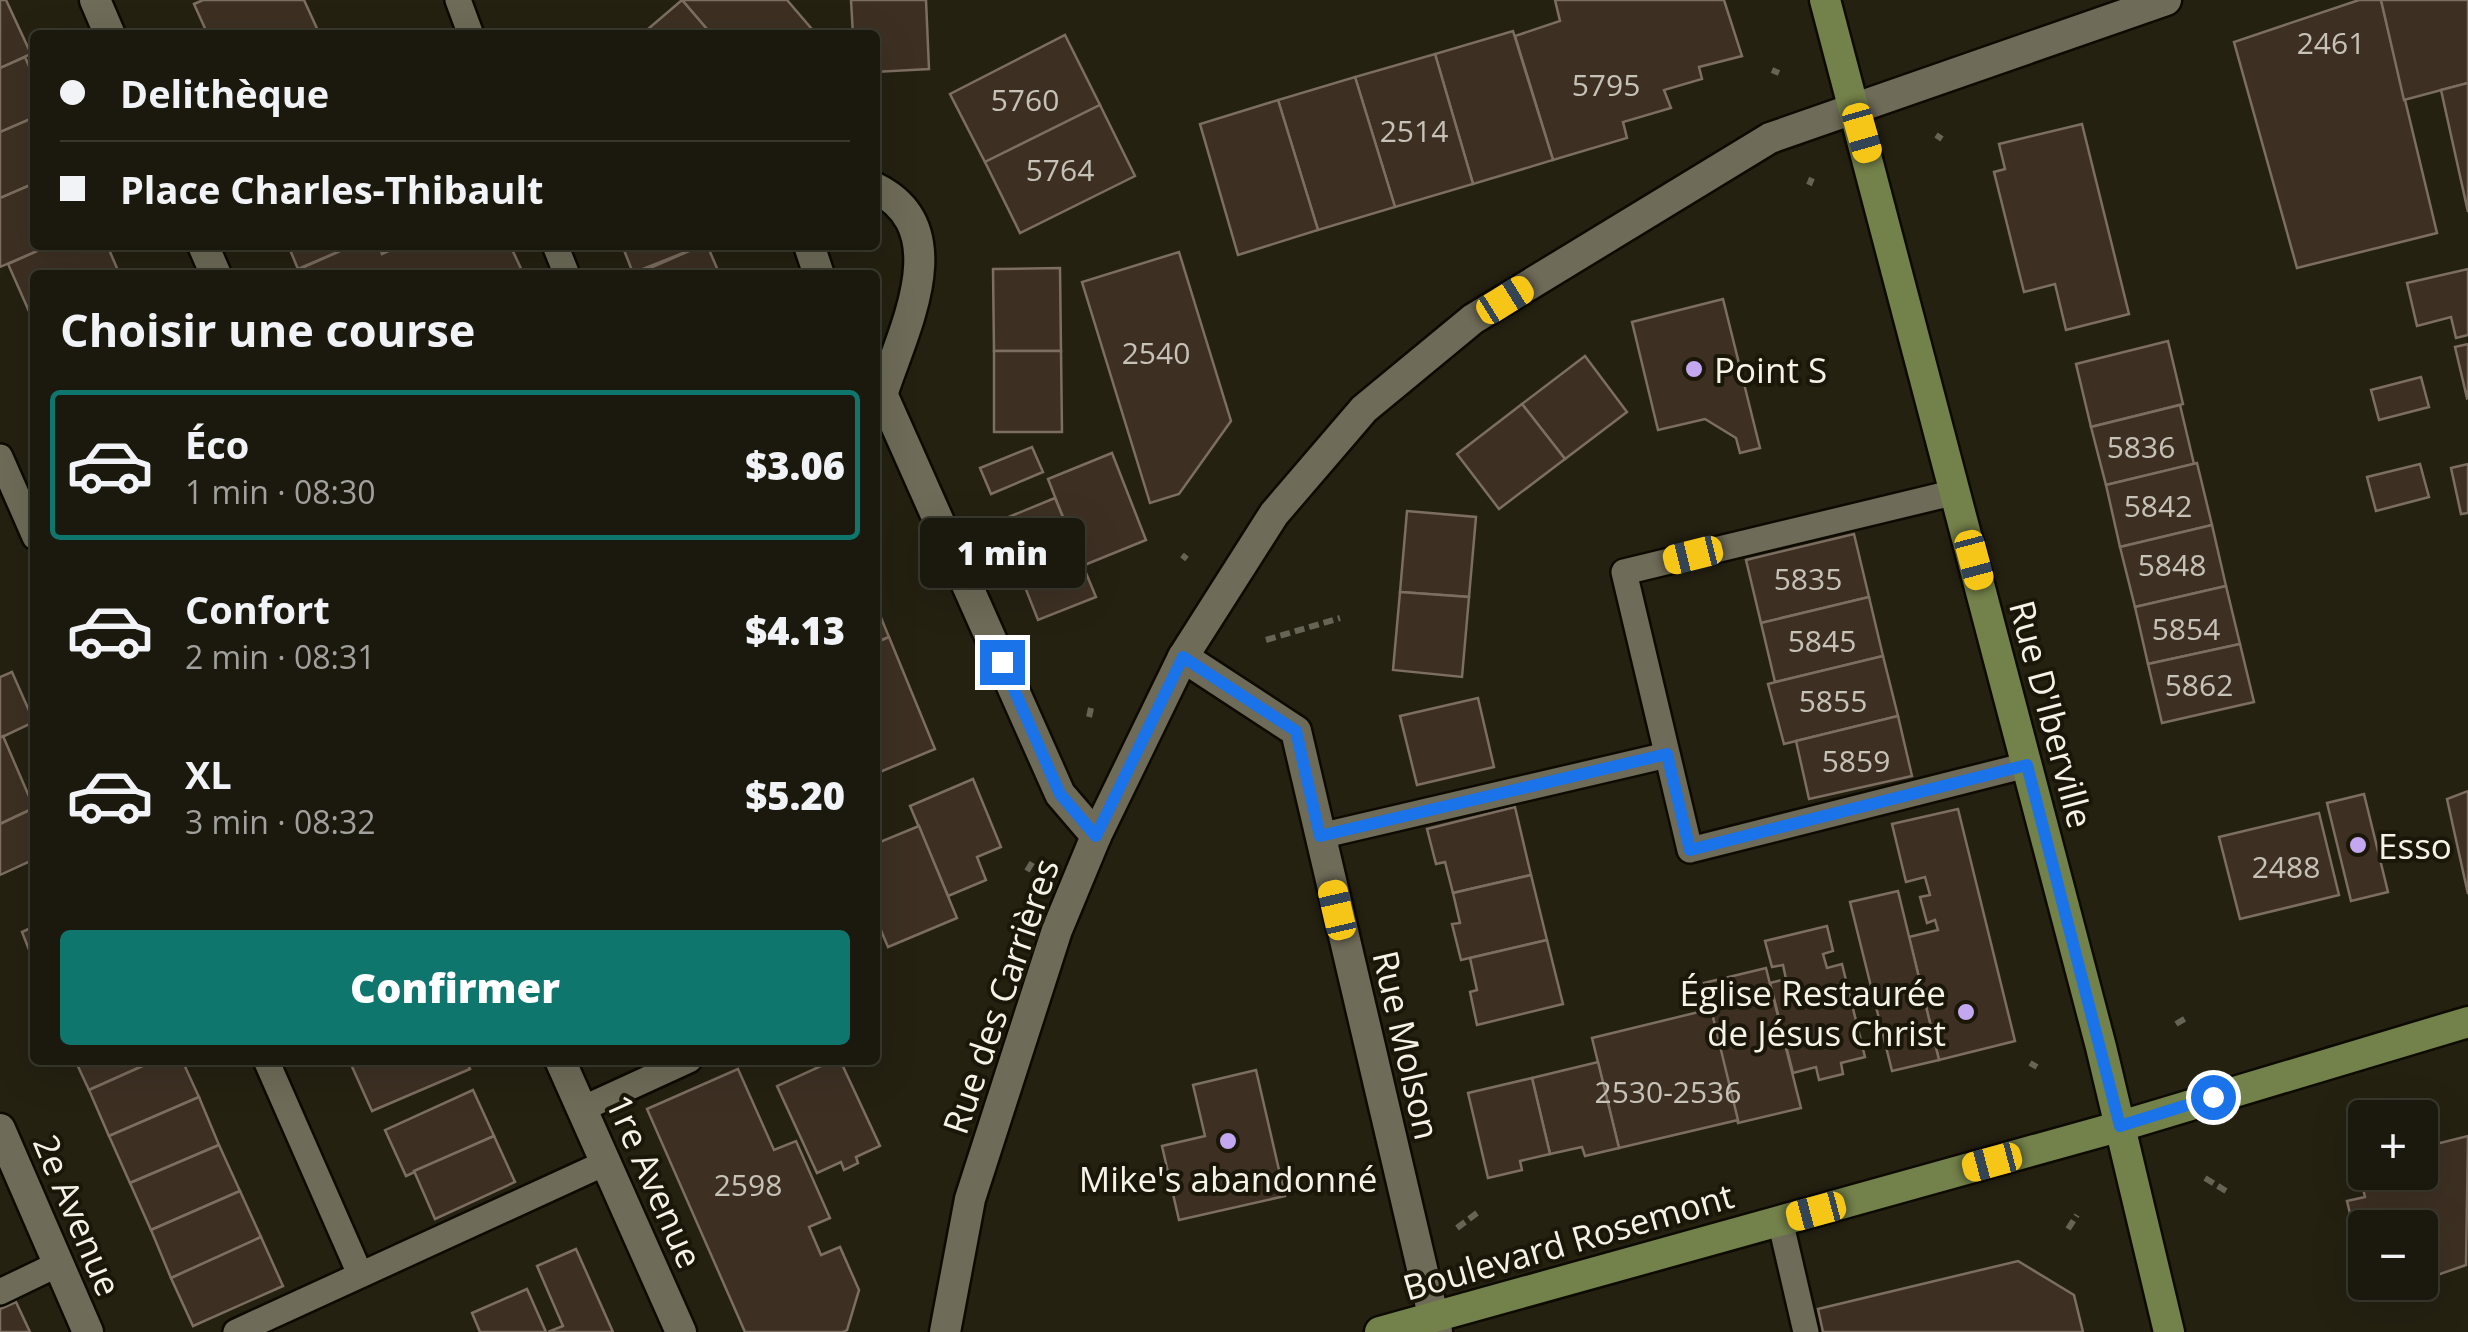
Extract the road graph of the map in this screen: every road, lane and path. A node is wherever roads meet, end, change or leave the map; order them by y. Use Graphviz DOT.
graph roads {
  1 [pos="95,0"];
  2 [pos="458,0"];
  3 [pos="1826,0"];
  4 [pos="2166,0"];
  5 [pos="108,30"];
  6 [pos="469,30"];
  7 [pos="1854,107"];
  8 [pos="880,190"];
  9 [pos="880,382"];
  10 [pos="880,387"];
  11 [pos="0,458"];
  12 [pos="1956,492"];
  13 [pos="30,526"];
  14 [pos="1340,618"];
  15 [pos="1266,640"];
  16 [pos="1183,657"];
  17 [pos="1090,708"];
  18 [pos="1089,717"];
  19 [pos="1667,754"];
  20 [pos="2027,765"];
  21 [pos="1096,836"];
  22 [pos="1320,836"];
  23 [pos="1033,862"];
  24 [pos="1027,870"];
  25 [pos="2186,1018"];
  26 [pos="2468,1022"];
  27 [pos="2176,1024"];
  28 [pos="268,1065"];
  29 [pos="562,1065"];
  30 [pos="678,1065"];
  31 [pos="582,1109"];
  32 [pos="2120,1126"];
  33 [pos="0,1128"];
  34 [pos="605,1163"];
  35 [pos="2204,1178"];
  36 [pos="2226,1191"];
  37 [pos="1481,1210"];
  38 [pos="2077,1215"];
  39 [pos="1780,1220"];
  40 [pos="1457,1228"];
  41 [pos="2068,1229"];
  42 [pos="58,1264"];
  43 [pos="360,1274"];
  44 [pos="0,1292"];
  45 [pos="1435,1325"];
  46 [pos="88,1332"];
  47 [pos="236,1332"];
  48 [pos="680,1332"];
  49 [pos="945,1332"];
  50 [pos="1380,1332"];
  51 [pos="1806,1332"];
  52 [pos="2169,1332"];
  1 -- 5 [label="street"];
  2 -- 6 [label="lane"];
  3 -- 7 [label="main road, Rue D'Iberville"];
  4 -- 7 [label="street, Rue des Carrières"];
  7 -- 12 [label="main road, Rue D'Iberville"];
  7 -- 16 [label="street, Rue des Carrières"];
  8 -- 9 [label="street"];
  10 -- 21 [label="street"];
  11 -- 13 [label="lane"];
  12 -- 19 [label="lane"];
  12 -- 20 [label="main road, Rue D'Iberville"];
  14 -- 15 [label="path"];
  16 -- 21 [label="street, Rue des Carrières"];
  16 -- 22 [label="street, Rue Molson"];
  17 -- 18 [label="path"];
  19 -- 20 [label="lane"];
  19 -- 22 [label="lane"];
  20 -- 32 [label="main road, Rue D'Iberville"];
  21 -- 49 [label="street, Rue des Carrières"];
  22 -- 45 [label="street, Rue Molson"];
  23 -- 24 [label="path"];
  25 -- 27 [label="path"];
  26 -- 32 [label="main road, Boulevard Rosemont"];
  28 -- 43 [label="lane"];
  29 -- 31 [label="street, 1re Avenue"];
  30 -- 31 [label="lane"];
  31 -- 34 [label="street, 1re Avenue"];
  32 -- 39 [label="main road, Boulevard Rosemont"];
  32 -- 52 [label="main road, Rue D'Iberville"];
  33 -- 42 [label="street, 2e Avenue"];
  34 -- 43 [label="lane"];
  34 -- 48 [label="street, 1re Avenue"];
  35 -- 36 [label="path"];
  37 -- 40 [label="path"];
  38 -- 41 [label="path"];
  39 -- 45 [label="main road, Boulevard Rosemont"];
  39 -- 51 [label="lane"];
  42 -- 44 [label="lane"];
  42 -- 46 [label="street, 2e Avenue"];
  43 -- 47 [label="lane"];
  45 -- 50 [label="main road, Boulevard Rosemont"];
}
